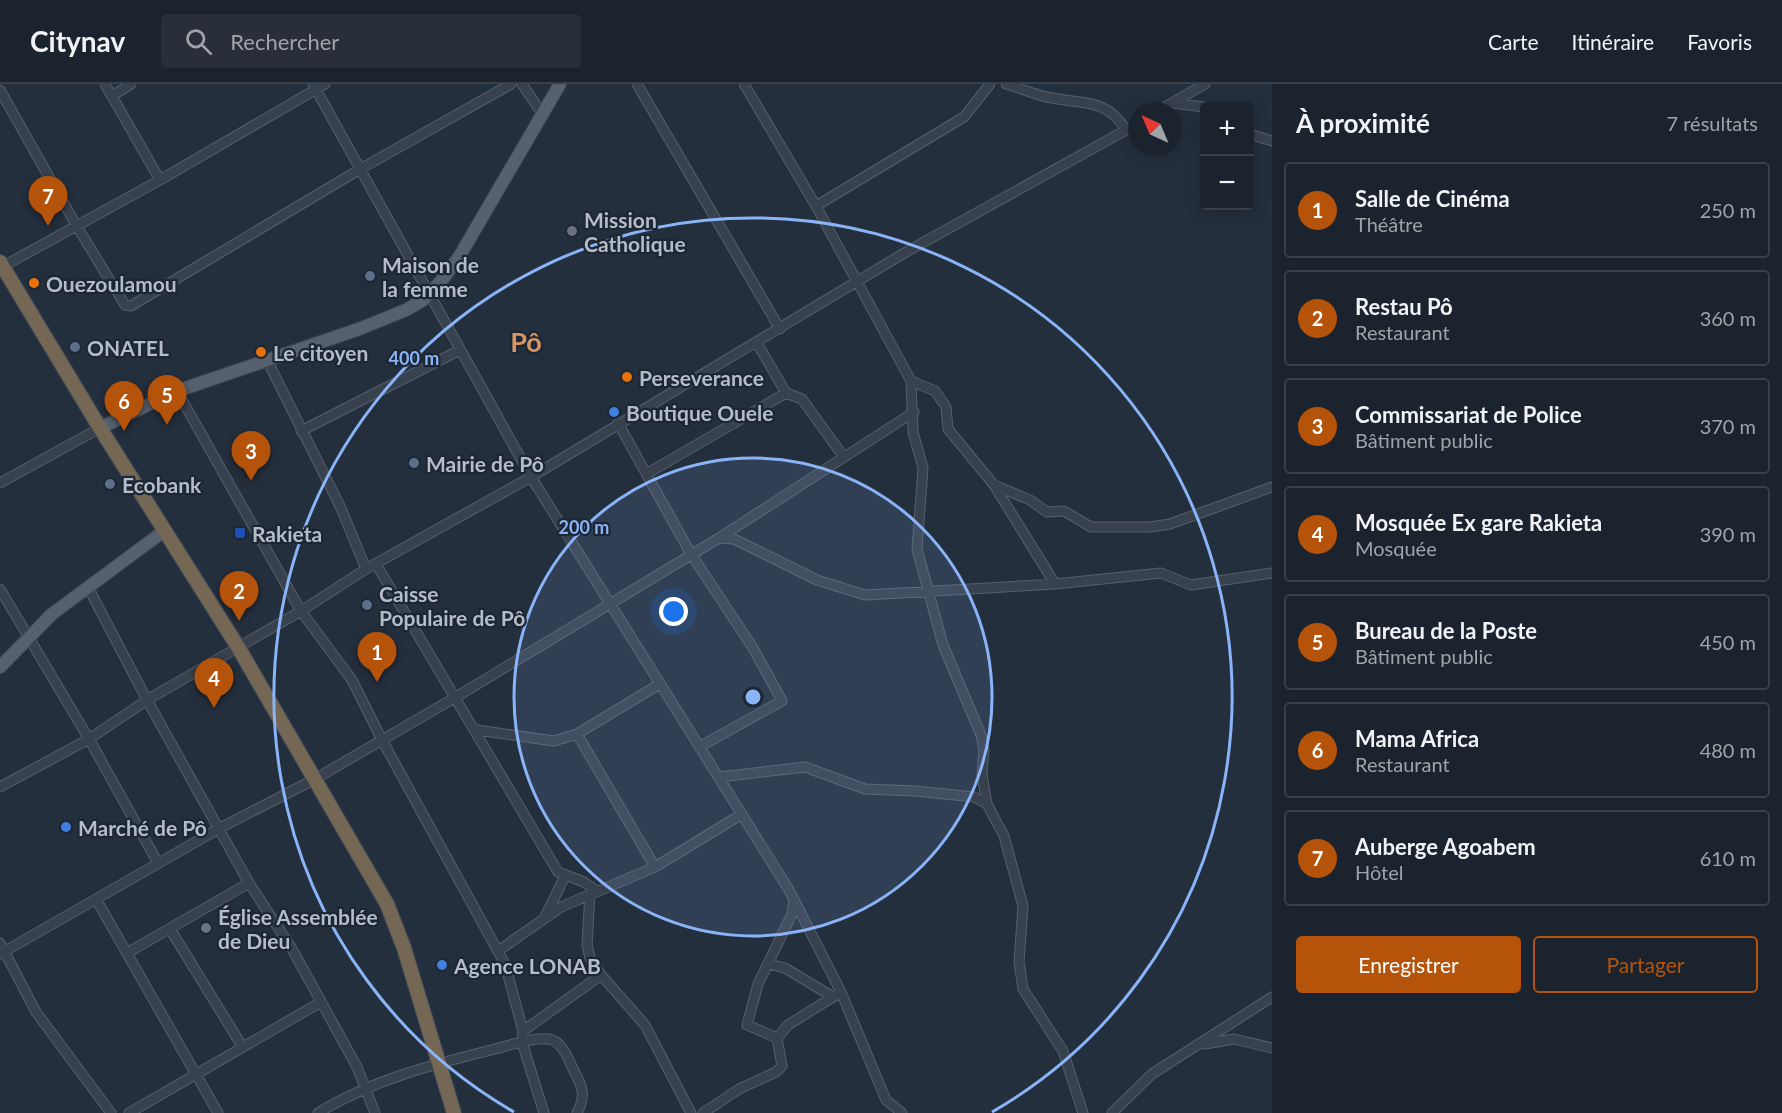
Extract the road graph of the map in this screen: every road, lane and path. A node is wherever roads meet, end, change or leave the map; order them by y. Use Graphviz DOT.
graph roads {
  1 [pos="105,84"];
  2 [pos="131,84"];
  3 [pos="325,84"];
  4 [pos="511,84"];
  5 [pos="522,84"];
  6 [pos="560,84"];
  7 [pos="637,84"];
  8 [pos="744,84"];
  9 [pos="990,84"];
  10 [pos="1006,84"];
  11 [pos="1205,84"];
  12 [pos="315,87"];
  13 [pos="0,90"];
  14 [pos="112,96"];
  15 [pos="1175,102"];
  16 [pos="1182,104"];
  17 [pos="1200,106"];
  18 [pos="543,115"];
  19 [pos="1126,130"];
  20 [pos="1254,135"];
  21 [pos="1272,141"];
  22 [pos="362,168"];
  23 [pos="160,180"];
  24 [pos="816,206"];
  25 [pos="76,225"];
  26 [pos="1,266"];
  27 [pos="857,283"];
  28 [pos="428,294"];
  29 [pos="780,329"];
  30 [pos="757,343"];
  31 [pos="459,351"];
  32 [pos="267,360"];
  33 [pos="910,381"];
  34 [pos="177,391"];
  35 [pos="786,393"];
  36 [pos="914,412"];
  37 [pos="618,423"];
  38 [pos="100,429"];
  39 [pos="301,431"];
  40 [pos="843,456"];
  41 [pos="648,473"];
  42 [pos="531,477"];
  43 [pos="0,483"];
  44 [pos="994,485"];
  45 [pos="1272,487"];
  46 [pos="165,531"];
  47 [pos="719,538"];
  48 [pos="691,555"];
  49 [pos="376,564"];
  50 [pos="366,570"];
  51 [pos="1272,573"];
  52 [pos="1055,584"];
  53 [pos="0,589"];
  54 [pos="89,589"];
  55 [pos="927,591"];
  56 [pos="609,604"];
  57 [pos="302,611"];
  58 [pos="30,638"];
  59 [pos="238,647"];
  60 [pos="0,667"];
  61 [pos="658,685"];
  62 [pos="456,697"];
  63 [pos="147,700"];
  64 [pos="477,730"];
  65 [pos="577,734"];
  66 [pos="89,739"];
  67 [pos="382,740"];
  68 [pos="699,747"];
  69 [pos="720,777"];
  70 [pos="315,779"];
  71 [pos="0,787"];
  72 [pos="987,804"];
  73 [pos="742,814"];
  74 [pos="220,828"];
  75 [pos="158,862"];
  76 [pos="655,867"];
  77 [pos="565,876"];
  78 [pos="249,884"];
  79 [pos="594,893"];
  80 [pos="96,899"];
  81 [pos="794,900"];
  82 [pos="543,921"];
  83 [pos="170,929"];
  84 [pos="2,949"];
  85 [pos="498,951"];
  86 [pos="127,953"];
  87 [pos="769,964"];
  88 [pos="601,975"];
  89 [pos="837,994"];
  90 [pos="1272,997"];
  91 [pos="321,1002"];
  92 [pos="523,1031"];
  93 [pos="777,1038"];
  94 [pos="522,1042"];
  95 [pos="1200,1045"];
  96 [pos="243,1046"];
  97 [pos="1272,1048"];
  98 [pos="440,1062"];
  99 [pos="196,1073"];
  100 [pos="366,1088"];
  101 [pos="705,1112"];
  102 [pos="111,1113"];
  103 [pos="129,1113"];
  104 [pos="218,1113"];
  105 [pos="318,1113"];
  106 [pos="375,1113"];
  107 [pos="454,1113"];
  108 [pos="544,1113"];
  109 [pos="577,1113"];
  110 [pos="691,1113"];
  111 [pos="902,1113"];
  112 [pos="1083,1113"];
  113 [pos="1112,1113"];
  1 -- 14 [label="street"];
  2 -- 14 [label="street"];
  3 -- 12 [label="street"];
  4 -- 22 [label="street"];
  5 -- 18 [label="street"];
  6 -- 18 [label="main road"];
  7 -- 29 [label="street"];
  8 -- 24 [label="street"];
  9 -- 24 [label="street"];
  10 -- 19 [label="street"];
  11 -- 15 [label="street"];
  12 -- 22 [label="street"];
  12 -- 23 [label="street"];
  13 -- 25 [label="street"];
  14 -- 23 [label="street"];
  16 -- 17 [label="street"];
  18 -- 28 [label="main road"];
  19 -- 27 [label="street"];
  20 -- 21 [label="street"];
  22 -- 25 [label="street"];
  22 -- 28 [label="street"];
  23 -- 25 [label="street"];
  24 -- 27 [label="street"];
  25 -- 26 [label="street"];
  26 -- 38 [label="highway"];
  27 -- 29 [label="street"];
  27 -- 33 [label="street"];
  28 -- 31 [label="street"];
  28 -- 32 [label="main road"];
  29 -- 30 [label="street"];
  30 -- 35 [label="street"];
  30 -- 37 [label="street"];
  31 -- 39 [label="street"];
  31 -- 42 [label="street"];
  32 -- 34 [label="main road"];
  32 -- 39 [label="street"];
  33 -- 36 [label="street"];
  33 -- 44 [label="street"];
  34 -- 38 [label="main road"];
  34 -- 57 [label="street"];
  35 -- 40 [label="street"];
  35 -- 41 [label="street"];
  36 -- 40 [label="street"];
  36 -- 55 [label="street"];
  37 -- 41 [label="street"];
  37 -- 42 [label="street"];
  38 -- 43 [label="street"];
  38 -- 46 [label="highway"];
  39 -- 50 [label="street"];
  40 -- 47 [label="street"];
  41 -- 48 [label="street"];
  42 -- 49 [label="street"];
  42 -- 56 [label="street"];
  44 -- 45 [label="street"];
  44 -- 52 [label="street"];
  46 -- 54 [label="main road"];
  46 -- 59 [label="highway"];
  47 -- 48 [label="street"];
  47 -- 55 [label="street"];
  48 -- 56 [label="street"];
  48 -- 68 [label="street"];
  49 -- 50 [label="street"];
  49 -- 62 [label="street"];
  50 -- 57 [label="street"];
  51 -- 52 [label="street"];
  52 -- 55 [label="street"];
  53 -- 58 [label="street"];
  54 -- 58 [label="main road"];
  54 -- 63 [label="street"];
  55 -- 72 [label="street"];
  56 -- 61 [label="street"];
  56 -- 62 [label="street"];
  57 -- 59 [label="street"];
  57 -- 67 [label="street"];
  58 -- 60 [label="main road"];
  58 -- 66 [label="street"];
  59 -- 63 [label="street"];
  59 -- 70 [label="highway"];
  61 -- 65 [label="street"];
  61 -- 68 [label="street"];
  62 -- 64 [label="street"];
  62 -- 67 [label="street"];
  63 -- 66 [label="street"];
  63 -- 74 [label="street"];
  64 -- 65 [label="street"];
  64 -- 77 [label="street"];
  65 -- 76 [label="street"];
  66 -- 71 [label="street"];
  66 -- 75 [label="street"];
  67 -- 70 [label="street"];
  67 -- 85 [label="street"];
  68 -- 69 [label="street"];
  69 -- 72 [label="street"];
  69 -- 73 [label="street"];
  70 -- 74 [label="street"];
  70 -- 98 [label="highway"];
  72 -- 112 [label="street"];
  73 -- 76 [label="street"];
  73 -- 81 [label="street"];
  74 -- 75 [label="street"];
  74 -- 78 [label="street"];
  75 -- 80 [label="street"];
  76 -- 79 [label="street"];
  77 -- 79 [label="street"];
  77 -- 82 [label="street"];
  78 -- 83 [label="street"];
  78 -- 91 [label="street"];
  79 -- 82 [label="street"];
  79 -- 88 [label="street"];
  80 -- 84 [label="street"];
  80 -- 86 [label="street"];
  81 -- 87 [label="street"];
  81 -- 89 [label="street"];
  82 -- 85 [label="street"];
  83 -- 86 [label="street"];
  83 -- 96 [label="street"];
  84 -- 102 [label="street"];
  85 -- 92 [label="street"];
  86 -- 99 [label="street"];
  87 -- 89 [label="street"];
  87 -- 93 [label="street"];
  88 -- 92 [label="street"];
  88 -- 110 [label="street"];
  89 -- 93 [label="street"];
  89 -- 111 [label="street"];
  90 -- 95 [label="street"];
  91 -- 96 [label="street"];
  91 -- 100 [label="street"];
  92 -- 94 [label="street"];
  93 -- 101 [label="street"];
  94 -- 98 [label="street"];
  94 -- 108 [label="street"];
  94 -- 109 [label="street"];
  95 -- 97 [label="street"];
  95 -- 113 [label="street"];
  96 -- 99 [label="street"];
  98 -- 100 [label="street"];
  98 -- 107 [label="highway"];
  99 -- 103 [label="street"];
  99 -- 104 [label="street"];
  100 -- 105 [label="street"];
  100 -- 106 [label="street"];
}
